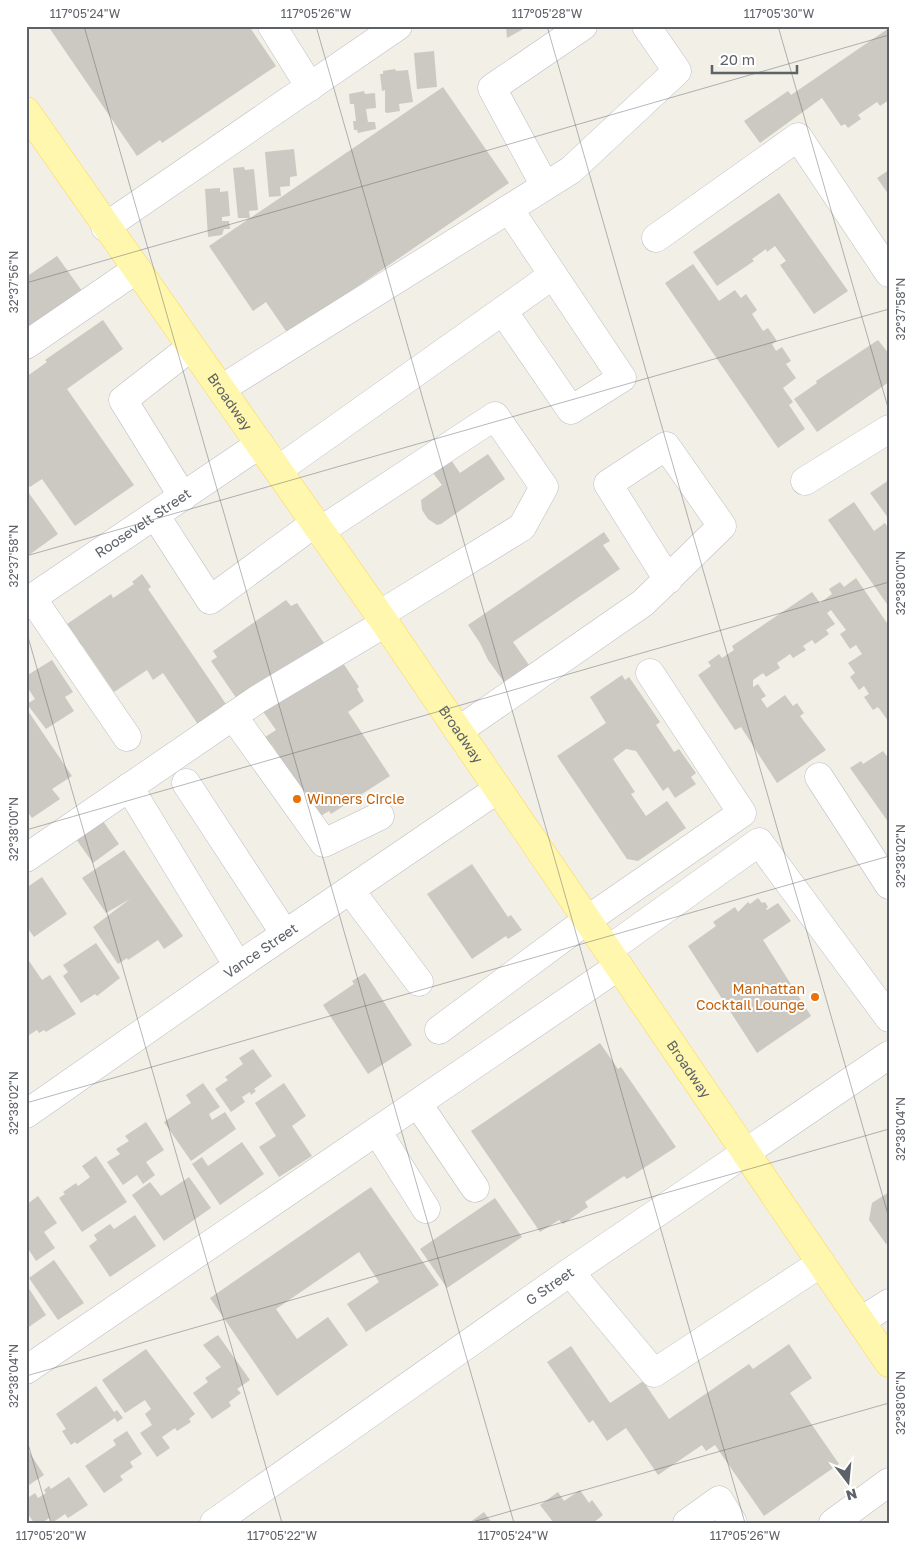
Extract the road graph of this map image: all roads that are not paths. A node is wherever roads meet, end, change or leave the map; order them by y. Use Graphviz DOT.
graph roads {
  1 [pos="272,26"];
  2 [pos="398,26"];
  3 [pos="583,26"];
  4 [pos="646,26"];
  5 [pos="310,87"];
  6 [pos="26,111"];
  7 [pos="545,186"];
  8 [pos="509,209"];
  9 [pos="106,228"];
  10 [pos="656,238"];
  11 [pos="137,269"];
  12 [pos="889,272"];
  13 [pos="553,275"];
  14 [pos="503,311"];
  15 [pos="26,345"];
  16 [pos="191,347"];
  17 [pos="221,389"];
  18 [pos="889,429"];
  19 [pos="260,444"];
  20 [pos="278,470"];
  21 [pos="804,481"];
  22 [pos="183,497"];
  23 [pos="155,515"];
  24 [pos="318,527"];
  25 [pos="668,580"];
  26 [pos="29,600"];
  27 [pos="382,619"];
  28 [pos="650,673"];
  29 [pos="233,716"];
  30 [pos="458,731"];
  31 [pos="127,737"];
  32 [pos="819,777"];
  33 [pos="186,782"];
  34 [pos="129,787"];
  35 [pos="498,789"];
  36 [pos="380,816"];
  37 [pos="26,858"];
  38 [pos="889,885"];
  39 [pos="350,890"];
  40 [pos="587,920"];
  41 [pos="285,934"];
  42 [pos="614,958"];
  43 [pos="238,966"];
  44 [pos="419,982"];
  45 [pos="889,1018"];
  46 [pos="439,1030"];
  47 [pos="889,1054"];
  48 [pos="418,1104"];
  49 [pos="26,1114"];
  50 [pos="377,1131"];
  51 [pos="746,1154"];
  52 [pos="475,1188"];
  53 [pos="426,1210"];
  54 [pos="820,1263"];
  55 [pos="570,1272"];
  56 [pos="889,1303"];
  57 [pos="861,1321"];
  58 [pos="889,1363"];
  59 [pos="26,1370"];
  60 [pos="889,1482"];
  61 [pos="218,1522"];
  62 [pos="687,1523"];
  63 [pos="733,1523"];
  64 [pos="832,1523"];
  1 -- 5 [label="street"];
  2 -- 5 [label="street"];
  3 -- 7 [label="street"];
  4 -- 7 [label="street"];
  5 -- 9 [label="street"];
  6 -- 9 [label="main road, Broadway"];
  7 -- 8 [label="street"];
  8 -- 13 [label="street"];
  8 -- 17 [label="street"];
  9 -- 11 [label="main road, Broadway"];
  10 -- 12 [label="street"];
  11 -- 15 [label="street"];
  11 -- 16 [label="main road, Broadway"];
  13 -- 14 [label="street"];
  13 -- 14 [label="street"];
  14 -- 20 [label="street"];
  16 -- 17 [label="main road, Broadway"];
  16 -- 22 [label="street"];
  17 -- 19 [label="main road, Broadway"];
  18 -- 21 [label="street"];
  19 -- 20 [label="main road, Broadway"];
  19 -- 22 [label="street, Roosevelt Street"];
  20 -- 24 [label="main road, Broadway"];
  22 -- 23 [label="street, Roosevelt Street"];
  23 -- 24 [label="street"];
  23 -- 26 [label="street, Roosevelt Street"];
  24 -- 27 [label="main road, Broadway"];
  24 -- 27 [label="street"];
  25 -- 25 [label="street"];
  25 -- 30 [label="street"];
  26 -- 31 [label="street"];
  27 -- 29 [label="street"];
  27 -- 30 [label="main road, Broadway"];
  28 -- 40 [label="street"];
  29 -- 34 [label="street"];
  29 -- 36 [label="street"];
  30 -- 35 [label="main road, Broadway"];
  32 -- 38 [label="street"];
  33 -- 41 [label="street"];
  34 -- 37 [label="street"];
  34 -- 43 [label="street"];
  35 -- 39 [label="street, Vance Street"];
  35 -- 40 [label="main road, Broadway"];
  39 -- 41 [label="street, Vance Street"];
  39 -- 44 [label="street"];
  40 -- 42 [label="main road, Broadway"];
  40 -- 46 [label="street"];
  41 -- 43 [label="street, Vance Street"];
  42 -- 45 [label="street"];
  42 -- 48 [label="street"];
  42 -- 51 [label="main road, Broadway"];
  43 -- 49 [label="street, Vance Street"];
  47 -- 51 [label="street, G Street"];
  48 -- 50 [label="street"];
  48 -- 52 [label="street"];
  50 -- 53 [label="street"];
  50 -- 59 [label="street"];
  51 -- 54 [label="main road, Broadway"];
  51 -- 55 [label="street, G Street"];
  54 -- 55 [label="street"];
  54 -- 57 [label="main road, Broadway"];
  55 -- 61 [label="street, G Street"];
  56 -- 57 [label="street"];
  57 -- 58 [label="main road, Broadway"];
  60 -- 64 [label="street"];
  62 -- 63 [label="street"];
}
